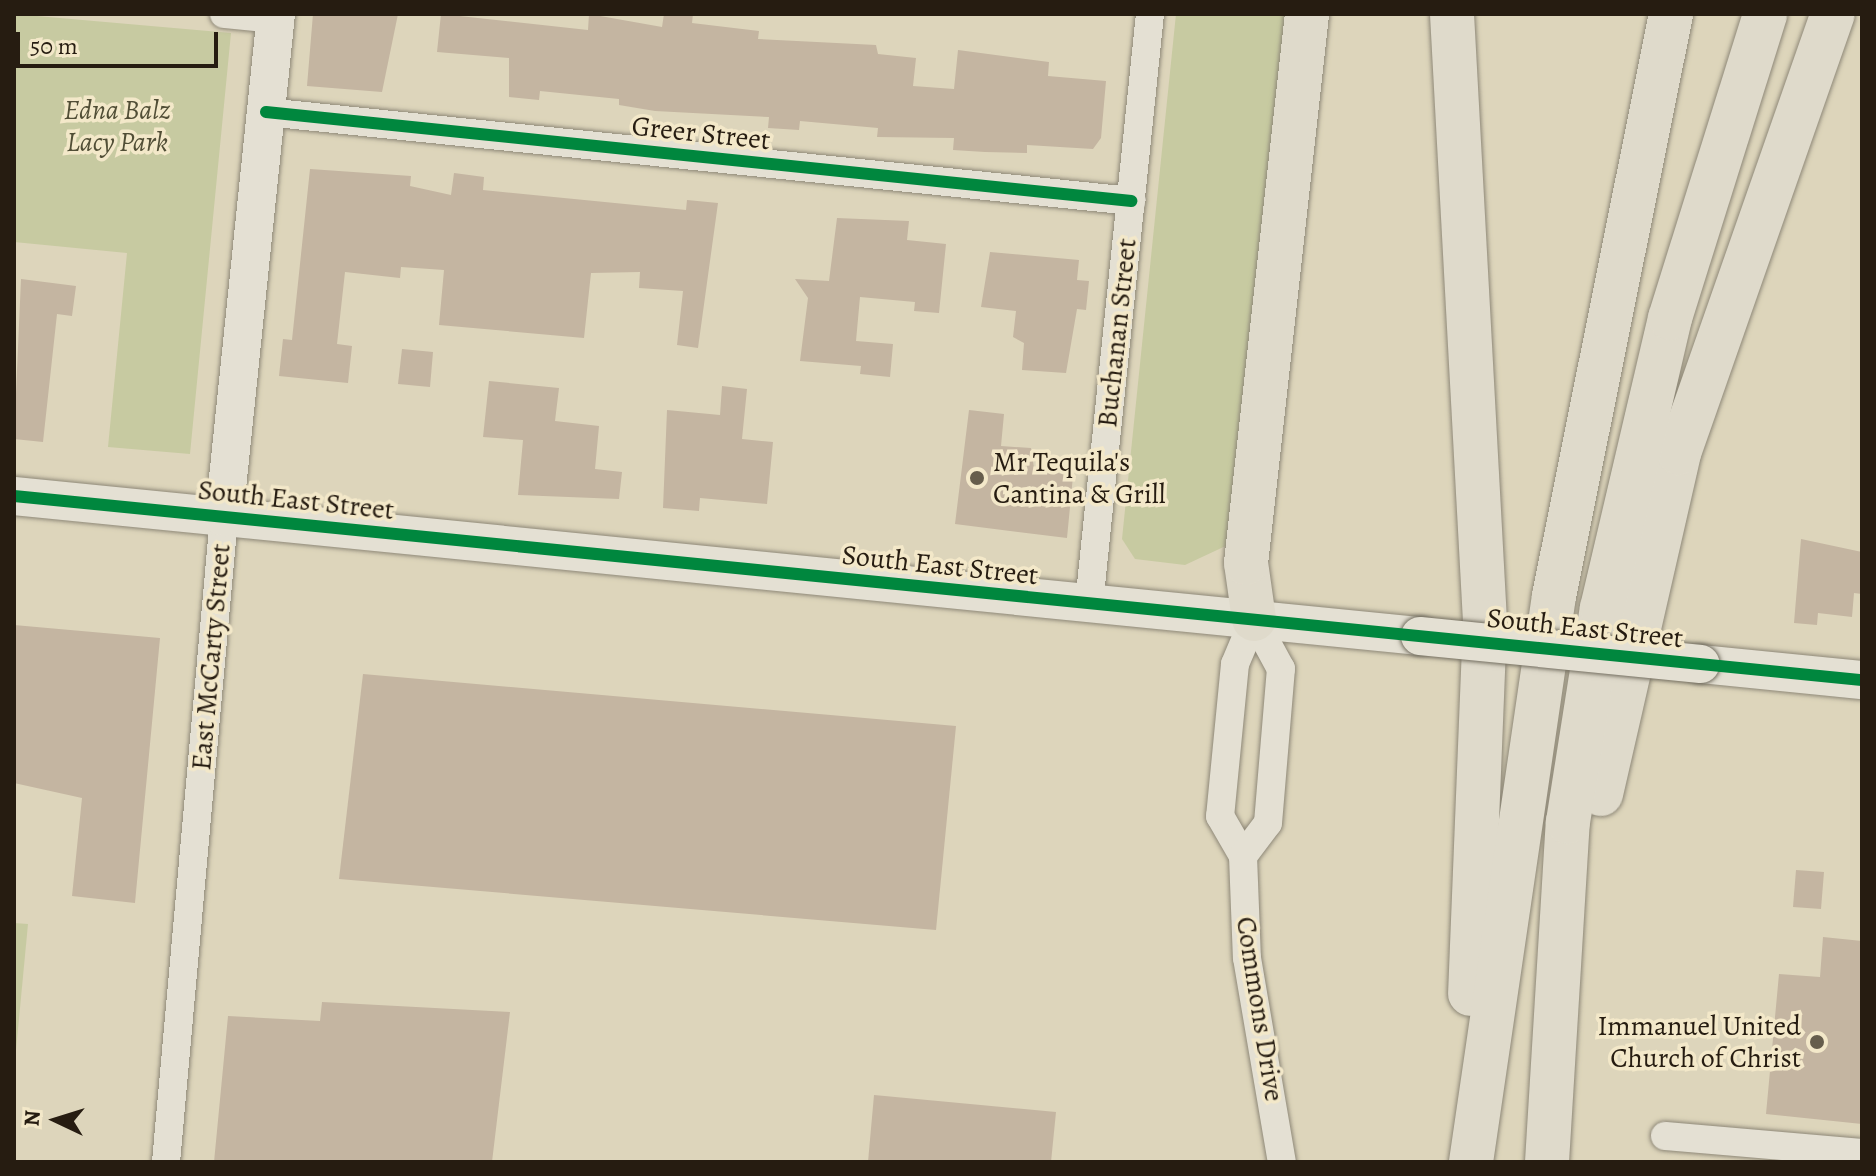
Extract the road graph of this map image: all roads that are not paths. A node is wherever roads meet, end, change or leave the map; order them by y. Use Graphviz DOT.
graph roads {
  1 [pos="224,14"];
  2 [pos="1150,14"];
  3 [pos="1307,14"];
  4 [pos="1452,14"];
  5 [pos="1671,14"];
  6 [pos="1765,14"];
  7 [pos="1833,14"];
  8 [pos="276,17"];
  9 [pos="266,112"];
  10 [pos="1131,201"];
  11 [pos="14,496"];
  12 [pos="224,517"];
  13 [pos="1089,604"];
  14 [pos="1254,619"];
  15 [pos="1862,680"];
  16 [pos="1243,856"];
  17 [pos="1556,1024"];
  18 [pos="1665,1136"];
  19 [pos="1862,1153"];
  20 [pos="166,1162"];
  21 [pos="1282,1162"];
  22 [pos="1463,1162"];
  23 [pos="1471,1162"];
  24 [pos="1547,1162"];
  1 -- 8 [label="street"];
  2 -- 10 [label="street, Buchanan Street"];
  3 -- 14 [label="highway"];
  4 -- 22 [label="highway"];
  5 -- 23 [label="highway"];
  6 -- 17 [label="highway"];
  7 -- 17 [label="highway"];
  8 -- 9 [label="main road, East McCarty Street"];
  9 -- 10 [label="street, Greer Street"];
  9 -- 12 [label="main road, East McCarty Street"];
  10 -- 13 [label="street, Buchanan Street"];
  11 -- 12 [label="main road, South East Street"];
  12 -- 13 [label="main road, South East Street"];
  12 -- 20 [label="street, East McCarty Street"];
  13 -- 14 [label="main road, South East Street"];
  14 -- 15 [label="main road, South East Street, bridge"];
  14 -- 16 [label="street"];
  14 -- 16 [label="street"];
  16 -- 21 [label="street, Commons Drive"];
  17 -- 24 [label="highway"];
  18 -- 19 [label="street"];
}
